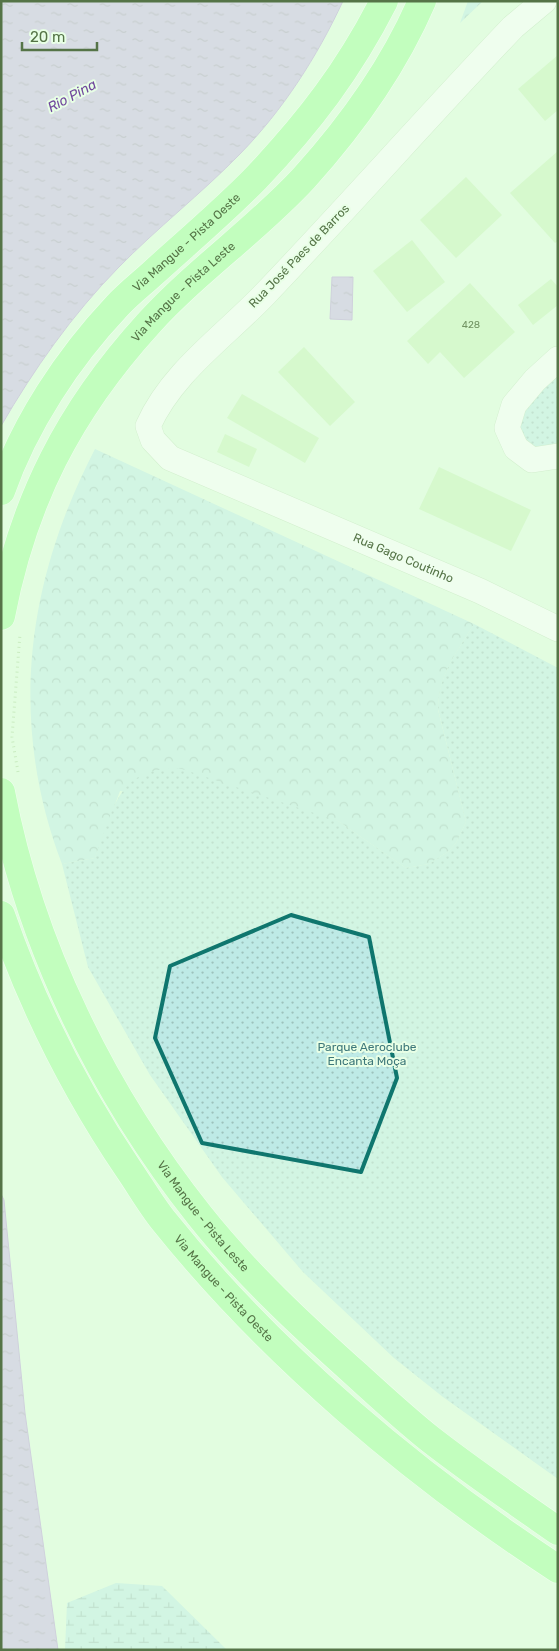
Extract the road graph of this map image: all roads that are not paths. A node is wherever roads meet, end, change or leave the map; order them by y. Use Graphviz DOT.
graph roads {
  1 [pos="384,1"];
  2 [pos="422,1"];
  3 [pos="544,1"];
  4 [pos="558,359"];
  5 [pos="558,456"];
  6 [pos="250,490"];
  7 [pos="1,491"];
  8 [pos="11,623"];
  9 [pos="558,629"];
  10 [pos="10,783"];
  11 [pos="1,915"];
  12 [pos="558,1531"];
  13 [pos="558,1569"];
  1 -- 7 [label="main road, Via Mangue - Pista Oeste"];
  2 -- 8 [label="main road, Via Mangue - Pista Leste"];
  3 -- 6 [label="street, Rua José Paes de Barros"];
  4 -- 5 [label="street"];
  6 -- 9 [label="street, Rua Gago Coutinho"];
  10 -- 12 [label="main road, Via Mangue - Pista Leste"];
  11 -- 13 [label="main road, Via Mangue - Pista Oeste"];
}
